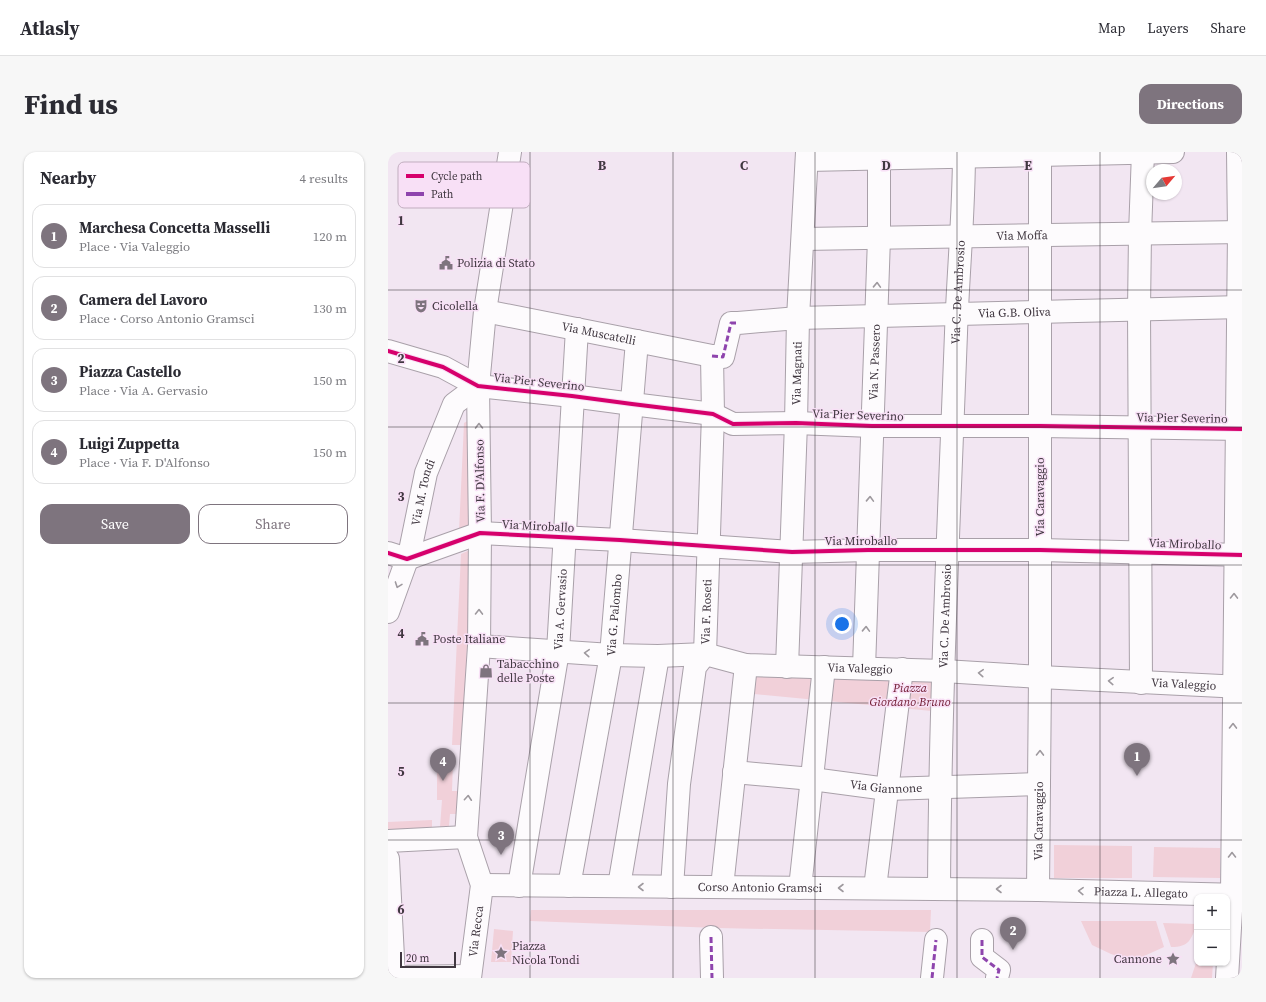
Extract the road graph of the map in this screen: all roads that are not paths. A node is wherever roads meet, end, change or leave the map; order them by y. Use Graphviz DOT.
graph roads {
  1 [pos="510,152"];
  2 [pos="1143,152"];
  3 [pos="1173,152"];
  4 [pos="1238,152"];
  5 [pos="1040,153"];
  6 [pos="964,154"];
  7 [pos="879,155"];
  8 [pos="807,156"];
  9 [pos="508,162"];
  10 [pos="501,208"];
  11 [pos="1240,232"];
  12 [pos="1140,234"];
  13 [pos="1041,235"];
  14 [pos="961,237"];
  15 [pos="879,238"];
  16 [pos="803,239"];
  17 [pos="1240,307"];
  18 [pos="1139,310"];
  19 [pos="485,311"];
  20 [pos="1040,312"];
  21 [pos="956,314"];
  22 [pos="876,316"];
  23 [pos="798,318"];
  24 [pos="577,329"];
  25 [pos="637,341"];
  26 [pos="388,351"];
  27 [pos="712,356"];
  28 [pos="478,386"];
  29 [pos="572,396"];
  30 [pos="632,404"];
  31 [pos="713,414"];
  32 [pos="796,423"];
  33 [pos="872,426"];
  34 [pos="952,426"];
  35 [pos="1040,426"];
  36 [pos="1140,428"];
  37 [pos="1239,429"];
  38 [pos="480,533"];
  39 [pos="564,537"];
  40 [pos="620,540"];
  41 [pos="709,545"];
  42 [pos="868,550"];
  43 [pos="1040,550"];
  44 [pos="948,551"];
  45 [pos="792,552"];
  46 [pos="1140,552"];
  47 [pos="1238,555"];
  48 [pos="398,556"];
  49 [pos="388,612"];
  50 [pos="479,646"];
  51 [pos="558,651"];
  52 [pos="705,654"];
  53 [pos="610,655"];
  54 [pos="658,656"];
  55 [pos="746,665"];
  56 [pos="787,667"];
  57 [pos="824,667"];
  58 [pos="864,668"];
  59 [pos="902,669"];
  60 [pos="944,671"];
  61 [pos="1040,677"];
  62 [pos="1141,682"];
  63 [pos="1238,687"];
  64 [pos="734,772"];
  65 [pos="812,779"];
  66 [pos="1039,784"];
  67 [pos="940,788"];
  68 [pos="1237,788"];
  69 [pos="887,789"];
  70 [pos="466,837"];
  71 [pos="388,841"];
  72 [pos="388,859"];
  73 [pos="482,886"];
  74 [pos="519,886"];
  75 [pos="569,886"];
  76 [pos="619,886"];
  77 [pos="672,887"];
  78 [pos="722,887"];
  79 [pos="800,888"];
  80 [pos="875,888"];
  81 [pos="939,889"];
  82 [pos="1038,890"];
  83 [pos="1237,895"];
  84 [pos="711,937"];
  85 [pos="936,940"];
  86 [pos="982,940"];
  87 [pos="391,977"];
  88 [pos="470,977"];
  89 [pos="712,978"];
  90 [pos="932,978"];
  91 [pos="997,978"];
  92 [pos="1227,978"];
  1 -- 9 [label="street, Via F. D'Alfonso"];
  2 -- 3 [label="street"];
  2 -- 5 [label="street"];
  2 -- 12 [label="street"];
  4 -- 11 [label="street"];
  5 -- 6 [label="street"];
  5 -- 13 [label="street, Via Caravaggio"];
  6 -- 7 [label="street"];
  6 -- 14 [label="street, Via C. De Ambrosio"];
  7 -- 8 [label="street"];
  7 -- 15 [label="street, Via N. Passero"];
  8 -- 16 [label="street, Via Magnati"];
  10 -- 19 [label="street, Via F. D'Alfonso"];
  11 -- 12 [label="street, Via Moffa"];
  11 -- 17 [label="street"];
  12 -- 13 [label="street, Via Moffa"];
  12 -- 18 [label="street"];
  13 -- 14 [label="street, Via Moffa"];
  13 -- 20 [label="street, Via Caravaggio"];
  14 -- 15 [label="street, Via Moffa"];
  14 -- 21 [label="street, Via C. De Ambrosio"];
  15 -- 16 [label="street, Via Moffa"];
  22 -- 15 [label="street, Via N. Passero, one-way"];
  16 -- 23 [label="street, Via Magnati"];
  17 -- 18 [label="street, Via G.B. Oliva"];
  17 -- 37 [label="street"];
  18 -- 20 [label="street, Via G.B. Oliva"];
  18 -- 36 [label="street"];
  19 -- 24 [label="street, Via Muscatelli"];
  19 -- 28 [label="street, Via F. D'Alfonso"];
  20 -- 21 [label="street, Via G.B. Oliva"];
  20 -- 35 [label="street, Via Caravaggio"];
  21 -- 22 [label="street, Via G.B. Oliva"];
  21 -- 34 [label="street, Via C. De Ambrosio"];
  22 -- 23 [label="street, Via G.B. Oliva"];
  22 -- 33 [label="street, Via N. Passero"];
  23 -- 27 [label="street, Via G.B. Oliva"];
  23 -- 32 [label="street, Via Magnati"];
  24 -- 25 [label="street, Via Muscatelli"];
  24 -- 29 [label="street, Via A. Gervasio"];
  25 -- 27 [label="street, Via Muscatelli"];
  25 -- 30 [label="street, Via G. Palombo"];
  26 -- 28 [label="street"];
  27 -- 31 [label="street, Via F. Roseti"];
  28 -- 29 [label="street, Via Pier Severino"];
  38 -- 28 [label="street, Via F. D'Alfonso, one-way"];
  28 -- 48 [label="street, Via M. Tondi"];
  29 -- 30 [label="street, Via Pier Severino"];
  29 -- 39 [label="street, Via A. Gervasio"];
  30 -- 31 [label="street, Via Pier Severino"];
  30 -- 40 [label="street, Via G. Palombo"];
  31 -- 32 [label="street, Via Pier Severino"];
  31 -- 41 [label="street, Via F. Roseti"];
  32 -- 33 [label="street, Via Pier Severino"];
  32 -- 45 [label="street, Via Magnati"];
  33 -- 34 [label="street, Via Pier Severino"];
  42 -- 33 [label="street, Via N. Passero, one-way"];
  34 -- 35 [label="street, Via Pier Severino"];
  34 -- 44 [label="street, Via C. De Ambrosio"];
  35 -- 36 [label="street, Via Pier Severino"];
  35 -- 43 [label="street, Via Caravaggio"];
  36 -- 37 [label="street, Via Pier Severino"];
  36 -- 46 [label="street"];
  37 -- 47 [label="street"];
  38 -- 39 [label="street, Via Miroballo"];
  38 -- 48 [label="street"];
  50 -- 38 [label="street, Via F. D'Alfonso, one-way"];
  39 -- 40 [label="street, Via Miroballo"];
  39 -- 51 [label="street, Via A. Gervasio"];
  40 -- 41 [label="street, Via Miroballo"];
  40 -- 53 [label="street, Via G. Palombo"];
  41 -- 45 [label="street, Via Miroballo"];
  41 -- 52 [label="street, Via F. Roseti"];
  42 -- 44 [label="street, Via Miroballo"];
  42 -- 45 [label="street, Via Miroballo"];
  58 -- 42 [label="street, Via N. Passero, one-way"];
  43 -- 44 [label="street, Via Miroballo"];
  43 -- 46 [label="street, Via Miroballo"];
  43 -- 61 [label="street, Via Caravaggio"];
  44 -- 60 [label="street, Via C. De Ambrosio"];
  45 -- 56 [label="street, Via Magnati"];
  46 -- 47 [label="street, Via Miroballo"];
  46 -- 62 [label="street"];
  63 -- 47 [label="street, one-way"];
  48 -- 49 [label="street, Via M. Tondi, one-way"];
  50 -- 51 [label="street, Via Valeggio"];
  70 -- 50 [label="street, Via F. D'Alfonso, one-way"];
  53 -- 51 [label="street, Via Valeggio, one-way"];
  51 -- 74 [label="street, Via A. Gervasio"];
  52 -- 54 [label="street, Via Valeggio"];
  52 -- 55 [label="street, Via Valeggio"];
  52 -- 77 [label="street, Via F. Roseti"];
  53 -- 54 [label="street, Via Valeggio"];
  53 -- 75 [label="street, Via G. Palombo"];
  54 -- 76 [label="street"];
  55 -- 56 [label="street, Via Valeggio"];
  55 -- 64 [label="street"];
  56 -- 57 [label="street, Via Valeggio"];
  57 -- 58 [label="street, Via Valeggio"];
  57 -- 65 [label="street"];
  58 -- 59 [label="street, Via Valeggio"];
  59 -- 60 [label="street, Via Valeggio"];
  59 -- 69 [label="street"];
  61 -- 60 [label="street, Via Valeggio, one-way"];
  60 -- 67 [label="street, Via C. De Ambrosio"];
  62 -- 61 [label="street, Via Valeggio, one-way"];
  66 -- 61 [label="street, Via Caravaggio, one-way"];
  62 -- 63 [label="street, Via Valeggio"];
  68 -- 63 [label="street, one-way"];
  64 -- 65 [label="street, Via Giannone"];
  64 -- 78 [label="street"];
  65 -- 69 [label="street, Via Giannone"];
  65 -- 79 [label="street"];
  66 -- 67 [label="street, Via Giannone"];
  66 -- 82 [label="street, Via Caravaggio"];
  67 -- 69 [label="street, Via Giannone"];
  67 -- 81 [label="street, Via C. De Ambrosio"];
  83 -- 68 [label="street, one-way"];
  69 -- 80 [label="street"];
  70 -- 71 [label="street"];
  70 -- 73 [label="street"];
  72 -- 87 [label="street"];
  73 -- 74 [label="street, Corso Antonio Gramsci"];
  73 -- 88 [label="street, Via Recca"];
  74 -- 75 [label="street, Corso Antonio Gramsci"];
  75 -- 76 [label="street, Corso Antonio Gramsci"];
  77 -- 76 [label="street, Corso Antonio Gramsci, one-way"];
  77 -- 78 [label="street, Corso Antonio Gramsci"];
  78 -- 79 [label="street, Corso Antonio Gramsci"];
  80 -- 79 [label="street, Corso Antonio Gramsci, one-way"];
  80 -- 81 [label="street, Corso Antonio Gramsci"];
  82 -- 81 [label="street, Corso Antonio Gramsci, one-way"];
  83 -- 82 [label="street, Piazza L. Allegato, one-way"];
  83 -- 92 [label="street"];
  84 -- 89 [label="street"];
  85 -- 90 [label="street"];
  86 -- 91 [label="street"];
  87 -- 88 [label="street"];
}
